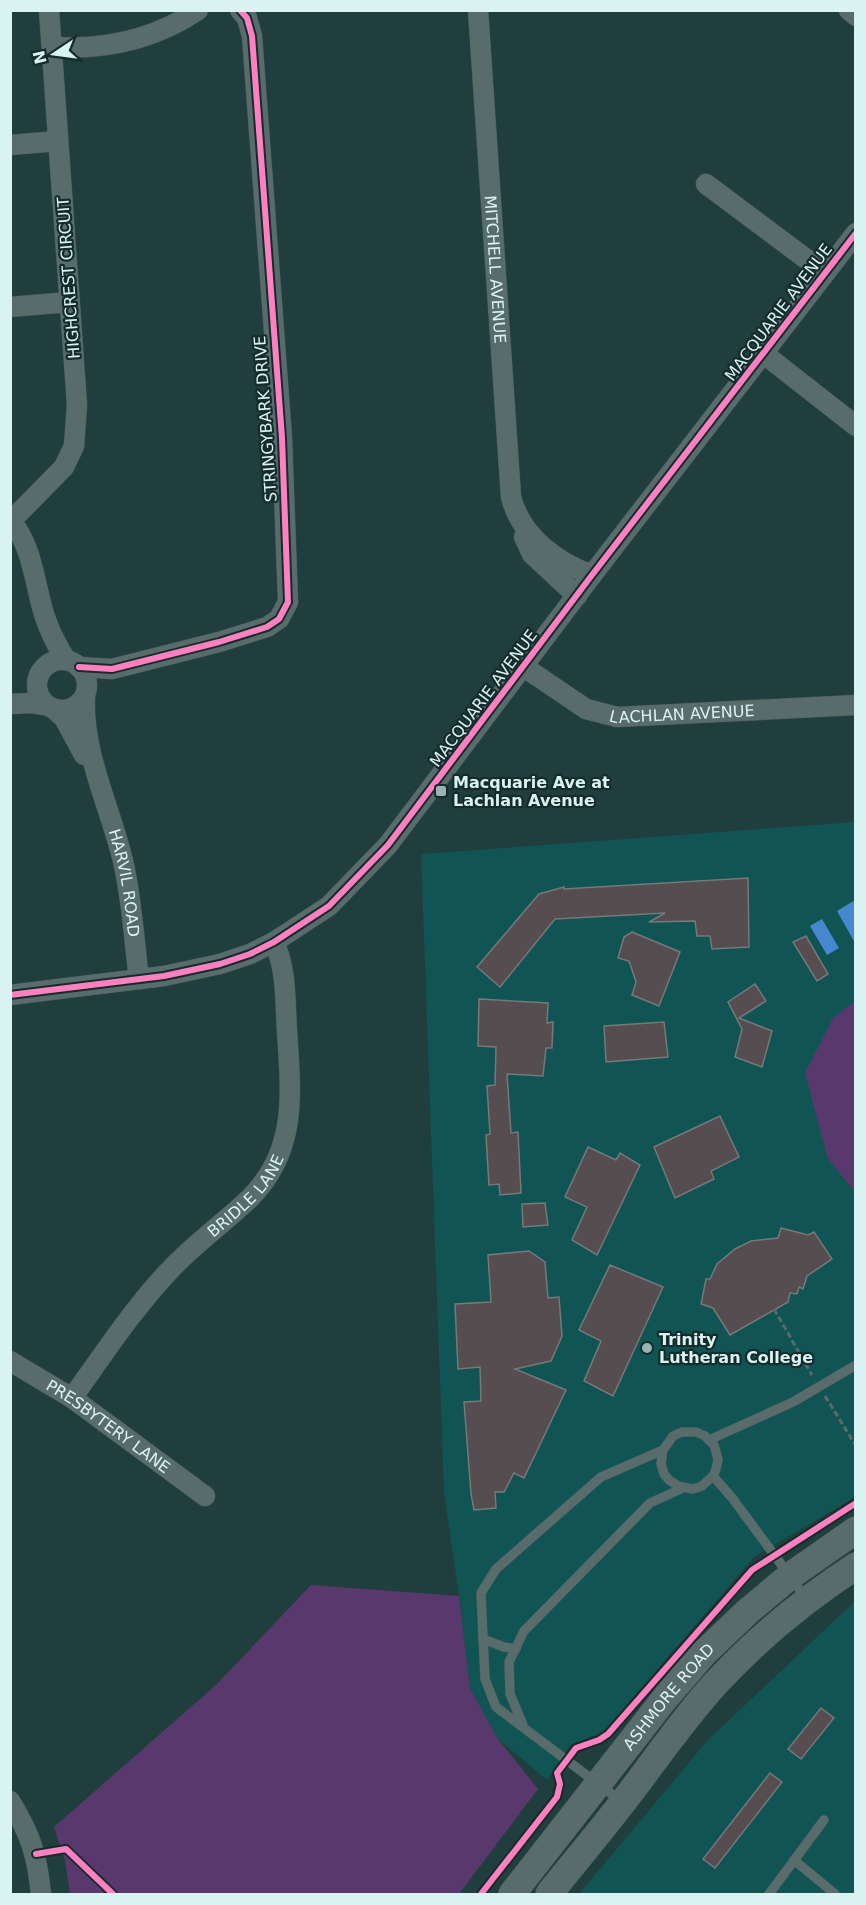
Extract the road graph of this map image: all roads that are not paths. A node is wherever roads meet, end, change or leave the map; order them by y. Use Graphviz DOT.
graph roads {
  1 [pos="49,10"];
  2 [pos="198,10"];
  3 [pos="240,10"];
  4 [pos="478,10"];
  5 [pos="849,10"];
  6 [pos="855,16"];
  7 [pos="52,47"];
  8 [pos="58,141"];
  9 [pos="10,145"];
  10 [pos="706,184"];
  11 [pos="855,233"];
  12 [pos="825,273"];
  13 [pos="69,302"];
  14 [pos="10,307"];
  15 [pos="764,354"];
  16 [pos="855,426"];
  17 [pos="11,520"];
  18 [pos="522,525"];
  19 [pos="592,575"];
  20 [pos="577,596"];
  21 [pos="44,615"];
  22 [pos="73,664"];
  23 [pos="524,667"];
  24 [pos="112,669"];
  25 [pos="41,674"];
  26 [pos="86,692"];
  27 [pos="10,703"];
  28 [pos="855,705"];
  29 [pos="51,708"];
  30 [pos="101,789"];
  31 [pos="274,942"];
  32 [pos="139,979"];
  33 [pos="10,995"];
  34 [pos="10,1361"];
  35 [pos="855,1365"];
  36 [pos="72,1398"];
  37 [pos="709,1440"];
  38 [pos="663,1450"];
  39 [pos="713,1476"];
  40 [pos="683,1488"];
  41 [pos="205,1496"];
  42 [pos="855,1530"];
  43 [pos="855,1566"];
  44 [pos="790,1576"];
  45 [pos="808,1600"];
  46 [pos="483,1639"];
  47 [pos="516,1649"];
  48 [pos="524,1727"];
  49 [pos="598,1784"];
  50 [pos="10,1801"];
  51 [pos="622,1803"];
  52 [pos="824,1820"];
  53 [pos="794,1860"];
  54 [pos="41,1894"];
  55 [pos="512,1894"];
  56 [pos="549,1894"];
  57 [pos="769,1894"];
  58 [pos="835,1894"];
  1 -- 7 [label="street, HIGHCREST CIRCUIT"];
  2 -- 7 [label="street"];
  3 -- 24 [label="street, STRINGYBARK DRIVE"];
  4 -- 18 [label="street, MITCHELL AVENUE"];
  5 -- 6 [label="street"];
  7 -- 8 [label="street, HIGHCREST CIRCUIT"];
  8 -- 9 [label="street"];
  8 -- 13 [label="street, HIGHCREST CIRCUIT"];
  10 -- 12 [label="street"];
  11 -- 12 [label="street, MACQUARIE AVENUE"];
  12 -- 15 [label="street, MACQUARIE AVENUE"];
  13 -- 14 [label="street"];
  13 -- 17 [label="street, HIGHCREST CIRCUIT"];
  15 -- 16 [label="street"];
  15 -- 19 [label="street, MACQUARIE AVENUE"];
  17 -- 21 [label="street"];
  18 -- 19 [label="street, MITCHELL AVENUE"];
  18 -- 20 [label="street, MITCHELL AVENUE"];
  19 -- 20 [label="street, MACQUARIE AVENUE"];
  20 -- 23 [label="street, MACQUARIE AVENUE"];
  21 -- 22 [label="street"];
  21 -- 25 [label="street"];
  22 -- 24 [label="street, STRINGYBARK DRIVE"];
  22 -- 25 [label="street"];
  22 -- 26 [label="street"];
  23 -- 28 [label="street, LACHLAN AVENUE"];
  23 -- 31 [label="street, MACQUARIE AVENUE"];
  24 -- 26 [label="street, STRINGYBARK DRIVE"];
  25 -- 27 [label="street"];
  25 -- 29 [label="street"];
  26 -- 29 [label="street"];
  26 -- 30 [label="street, HARVIL ROAD"];
  27 -- 29 [label="street"];
  29 -- 30 [label="street, HARVIL ROAD"];
  30 -- 32 [label="street, HARVIL ROAD"];
  31 -- 32 [label="street, MACQUARIE AVENUE"];
  31 -- 36 [label="street, BRIDLE LANE"];
  32 -- 33 [label="street, MACQUARIE AVENUE"];
  34 -- 36 [label="street, PRESBYTERY LANE"];
  35 -- 37 [label="lane"];
  36 -- 41 [label="street, PRESBYTERY LANE"];
  37 -- 38 [label="lane"];
  37 -- 39 [label="lane"];
  38 -- 40 [label="lane"];
  38 -- 46 [label="lane"];
  39 -- 40 [label="lane"];
  39 -- 44 [label="lane"];
  40 -- 47 [label="lane"];
  42 -- 44 [label="main road, ASHMORE ROAD"];
  43 -- 45 [label="main road, ASHMORE ROAD"];
  44 -- 45 [label="lane"];
  44 -- 49 [label="main road, ASHMORE ROAD"];
  45 -- 51 [label="main road, ASHMORE ROAD"];
  46 -- 47 [label="lane"];
  46 -- 48 [label="lane"];
  47 -- 48 [label="lane"];
  48 -- 49 [label="lane"];
  49 -- 51 [label="lane"];
  49 -- 55 [label="main road, ASHMORE ROAD"];
  50 -- 54 [label="street"];
  51 -- 56 [label="main road, ASHMORE ROAD"];
  52 -- 53 [label="lane"];
  53 -- 57 [label="lane"];
  53 -- 58 [label="lane"];
}
